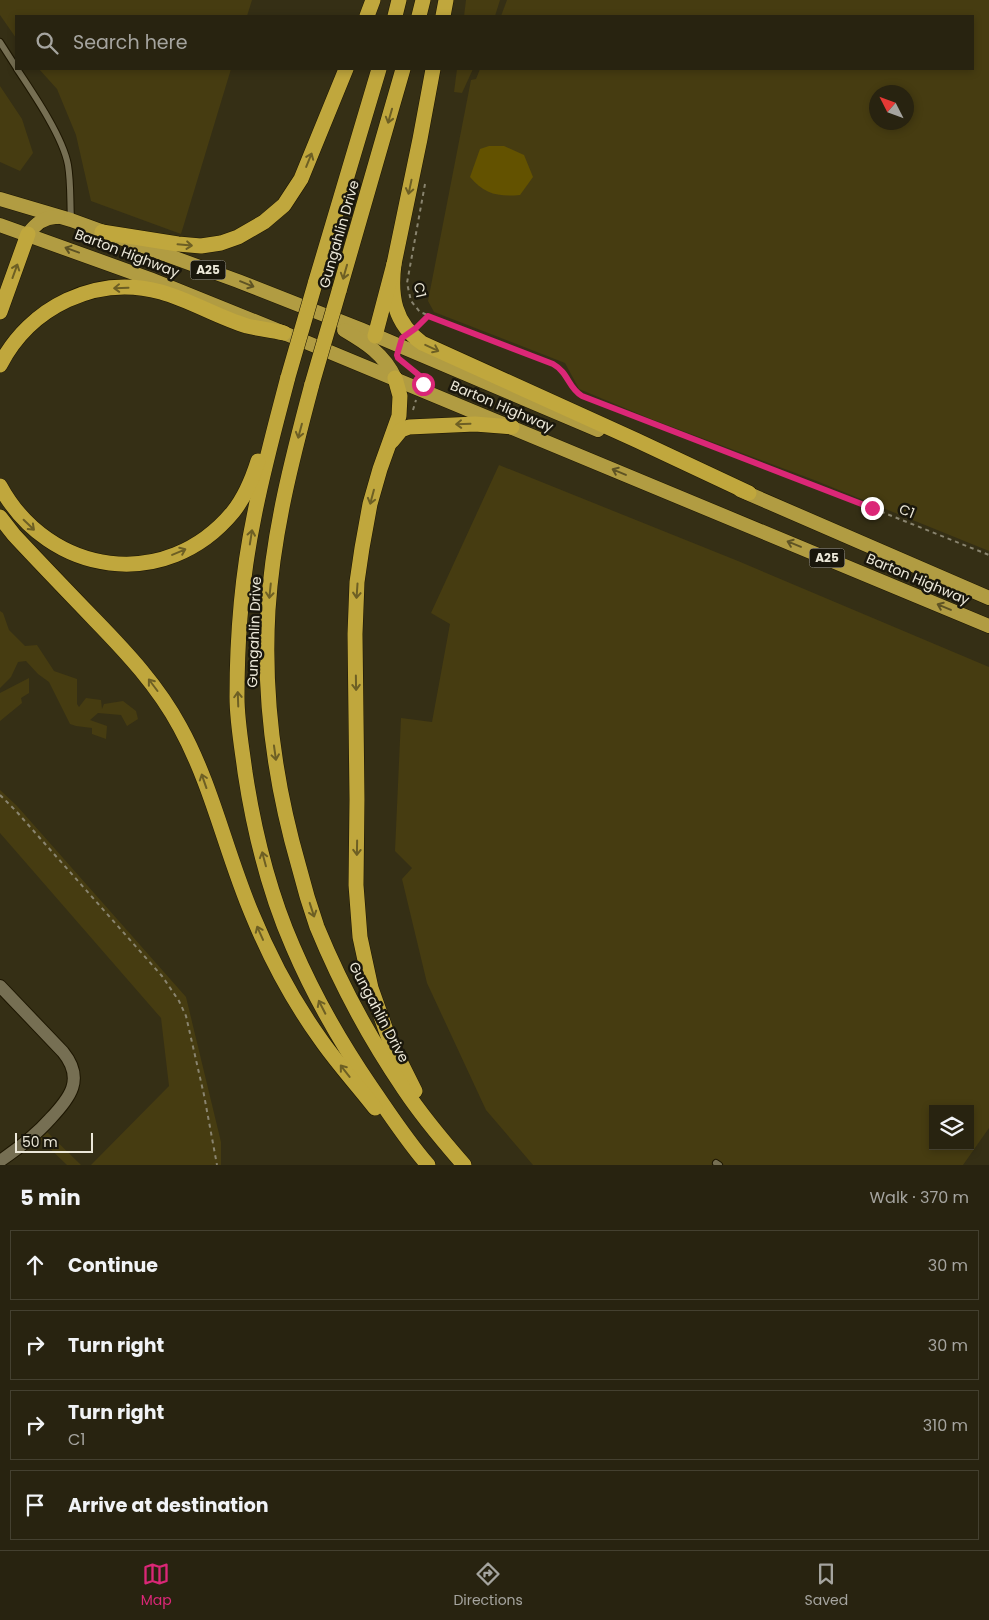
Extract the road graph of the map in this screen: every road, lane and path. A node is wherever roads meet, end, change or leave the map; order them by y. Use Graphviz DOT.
graph roads {
  1 [pos="373,0"];
  2 [pos="399,0"];
  3 [pos="424,0"];
  4 [pos="446,0"];
  5 [pos="367,15"];
  6 [pos="394,15"];
  7 [pos="419,15"];
  8 [pos="443,15"];
  9 [pos="0,42"];
  10 [pos="15,65"];
  11 [pos="18,70"];
  12 [pos="346,70"];
  13 [pos="379,70"];
  14 [pos="404,70"];
  15 [pos="433,70"];
  16 [pos="425,182"];
  17 [pos="0,199"];
  18 [pos="67,219"];
  19 [pos="0,225"];
  20 [pos="102,232"];
  21 [pos="28,234"];
  22 [pos="394,264"];
  23 [pos="0,312"];
  24 [pos="428,316"];
  25 [pos="410,332"];
  26 [pos="284,333"];
  27 [pos="372,341"];
  28 [pos="399,346"];
  29 [pos="340,356"];
  30 [pos="0,366"];
  31 [pos="288,377"];
  32 [pos="394,378"];
  33 [pos="420,390"];
  34 [pos="406,428"];
  35 [pos="512,428"];
  36 [pos="387,451"];
  37 [pos="0,486"];
  38 [pos="749,493"];
  39 [pos="0,518"];
  40 [pos="989,555"];
  41 [pos="989,598"];
  42 [pos="989,626"];
  43 [pos="0,795"];
  44 [pos="0,986"];
  45 [pos="452,1152"];
  46 [pos="0,1160"];
  47 [pos="426,1162"];
  48 [pos="217,1165"];
  49 [pos="464,1165"];
  1 -- 5 [label="highway"];
  2 -- 6 [label="highway"];
  3 -- 7 [label="highway"];
  4 -- 8 [label="highway"];
  9 -- 10 [label="lane"];
  11 -- 18 [label="lane"];
  20 -- 12 [label="highway, one-way"];
  13 -- 31 [label="highway, Gungahlin Drive, bridge"];
  14 -- 45 [label="highway, Gungahlin Drive, one-way, bridge"];
  15 -- 22 [label="highway, one-way"];
  16 -- 24 [label="path, C1"];
  17 -- 18 [label="highway, Barton Highway / A25"];
  18 -- 20 [label="highway, Barton Highway / A25"];
  18 -- 21 [label="highway"];
  19 -- 21 [label="highway, Barton Highway / A25"];
  20 -- 27 [label="highway, Barton Highway / A25, one-way"];
  23 -- 21 [label="highway, one-way"];
  26 -- 21 [label="highway, Barton Highway / A25, one-way"];
  22 -- 25 [label="highway"];
  22 -- 27 [label="highway"];
  24 -- 25 [label="path"];
  24 -- 40 [label="path, C1"];
  25 -- 38 [label="highway, one-way"];
  26 -- 29 [label="highway, Barton Highway / A25"];
  26 -- 30 [label="highway, one-way"];
  27 -- 28 [label="highway, Barton Highway / A25"];
  27 -- 29 [label="highway"];
  27 -- 32 [label="highway"];
  28 -- 33 [label="path"];
  28 -- 38 [label="highway, Barton Highway / A25"];
  29 -- 32 [label="highway, Barton Highway / A25"];
  37 -- 31 [label="highway, one-way"];
  47 -- 31 [label="highway, Gungahlin Drive, one-way"];
  32 -- 33 [label="highway, Barton Highway / A25"];
  32 -- 36 [label="highway"];
  33 -- 34 [label="path"];
  33 -- 35 [label="highway, Barton Highway / A25"];
  35 -- 34 [label="highway, one-way"];
  34 -- 36 [label="highway"];
  42 -- 35 [label="highway, Barton Highway / A25, one-way"];
  36 -- 45 [label="highway, one-way"];
  38 -- 41 [label="highway, Barton Highway / A25"];
  47 -- 39 [label="highway, one-way"];
  43 -- 48 [label="path"];
  44 -- 46 [label="street"];
  45 -- 49 [label="highway, Gungahlin Drive"];
}
